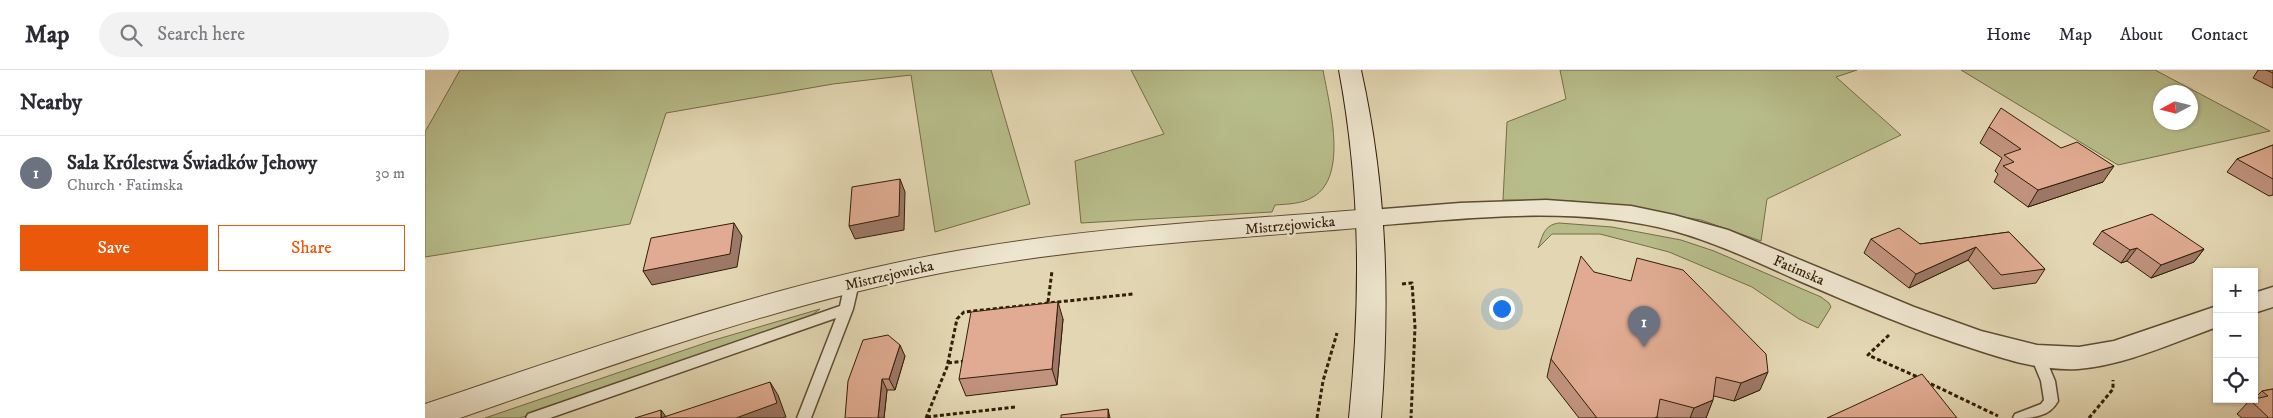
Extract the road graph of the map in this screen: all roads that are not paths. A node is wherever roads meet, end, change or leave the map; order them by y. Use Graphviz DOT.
graph roads {
  1 [pos="1350,70"];
  2 [pos="1371,218"];
  3 [pos="849,296"];
  4 [pos="2273,296"];
  5 [pos="2258,302"];
  6 [pos="2213,317"];
  7 [pos="2037,354"];
  8 [pos="425,417"];
  9 [pos="533,418"];
  10 [pos="804,418"];
  11 [pos="1365,418"];
  12 [pos="2020,418"];
  1 -- 2 [label="street"];
  2 -- 3 [label="street, Mistrzejowicka"];
  2 -- 7 [label="street, Fatimska"];
  2 -- 11 [label="street"];
  3 -- 8 [label="street, Mistrzejowicka"];
  3 -- 9 [label="lane"];
  3 -- 10 [label="lane"];
  4 -- 5 [label="street"];
  6 -- 7 [label="street, Fatimska"];
  7 -- 12 [label="lane"];
}
